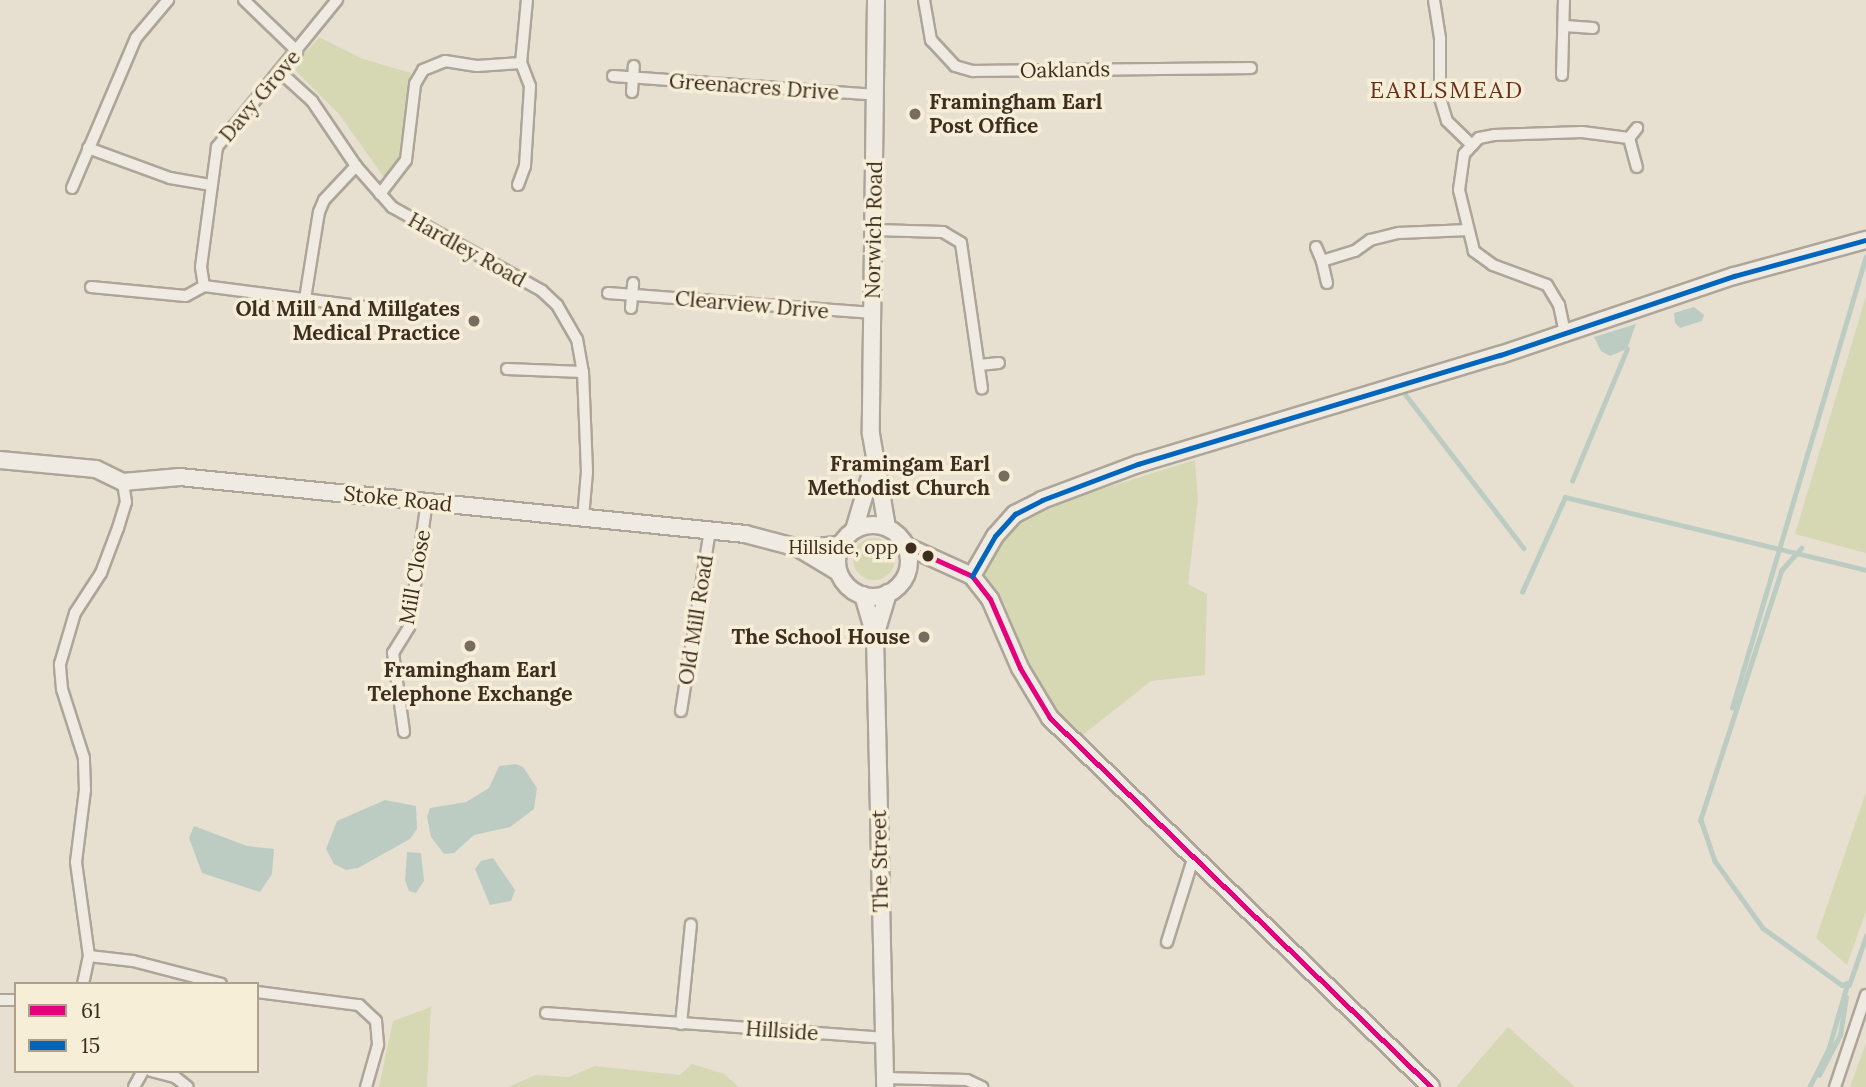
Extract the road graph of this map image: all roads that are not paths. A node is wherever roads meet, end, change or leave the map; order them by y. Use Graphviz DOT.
graph roads {
  1 [pos="168,0"];
  2 [pos="244,0"];
  3 [pos="337,0"];
  4 [pos="527,0"];
  5 [pos="876,0"];
  6 [pos="924,0"];
  7 [pos="1434,0"];
  8 [pos="1564,0"];
  9 [pos="1565,26"];
  10 [pos="1593,28"];
  11 [pos="297,51"];
  12 [pos="521,63"];
  13 [pos="634,65"];
  14 [pos="1251,68"];
  15 [pos="279,71"];
  16 [pos="1562,75"];
  17 [pos="613,76"];
  18 [pos="633,79"];
  19 [pos="632,92"];
  20 [pos="876,95"];
  21 [pos="1637,128"];
  22 [pos="1629,138"];
  23 [pos="1472,145"];
  24 [pos="88,148"];
  25 [pos="356,166"];
  26 [pos="1637,167"];
  27 [pos="211,185"];
  28 [pos="518,186"];
  29 [pos="72,188"];
  30 [pos="380,194"];
  31 [pos="874,230"];
  32 [pos="1468,230"];
  33 [pos="1866,240"];
  34 [pos="1316,247"];
  35 [pos="1322,261"];
  36 [pos="633,283"];
  37 [pos="1327,283"];
  38 [pos="204,286"];
  39 [pos="91,287"];
  40 [pos="608,293"];
  41 [pos="632,295"];
  42 [pos="305,299"];
  43 [pos="631,308"];
  44 [pos="381,309"];
  45 [pos="873,313"];
  46 [pos="1565,333"];
  47 [pos="999,363"];
  48 [pos="979,365"];
  49 [pos="508,369"];
  50 [pos="583,372"];
  51 [pos="982,388"];
  52 [pos="0,460"];
  53 [pos="874,460"];
  54 [pos="123,482"];
  55 [pos="427,502"];
  56 [pos="583,518"];
  57 [pos="887,528"];
  58 [pos="710,529"];
  59 [pos="854,530"];
  60 [pos="840,545"];
  61 [pos="906,547"];
  62 [pos="798,548"];
  63 [pos="943,567"];
  64 [pos="838,572"];
  65 [pos="972,576"];
  66 [pos="903,580"];
  67 [pos="888,593"];
  68 [pos="863,596"];
  69 [pos="875,636"];
  70 [pos="681,711"];
  71 [pos="404,732"];
  72 [pos="1193,859"];
  73 [pos="691,924"];
  74 [pos="1167,942"];
  75 [pos="89,956"];
  76 [pos="83,982"];
  77 [pos="213,982"];
  78 [pos="259,992"];
  79 [pos="1866,995"];
  80 [pos="545,1013"];
  81 [pos="681,1024"];
  82 [pos="884,1038"];
  83 [pos="159,1073"];
  84 [pos="885,1083"];
  85 [pos="188,1087"];
  86 [pos="366,1087"];
  87 [pos="982,1087"];
  88 [pos="1431,1087"];
  89 [pos="1835,1087"];
  1 -- 24 [label="street"];
  2 -- 11 [label="street"];
  3 -- 11 [label="street, Davy Grove"];
  4 -- 12 [label="street"];
  5 -- 20 [label="street, Norwich Road"];
  6 -- 14 [label="street, Oaklands"];
  7 -- 23 [label="street"];
  8 -- 9 [label="street"];
  9 -- 10 [label="street"];
  9 -- 16 [label="street"];
  11 -- 15 [label="street, Davy Grove"];
  12 -- 28 [label="street"];
  12 -- 30 [label="street"];
  13 -- 18 [label="street"];
  15 -- 25 [label="street, Hardley Road"];
  15 -- 27 [label="street, Davy Grove"];
  17 -- 18 [label="street, Greenacres Drive"];
  18 -- 19 [label="street"];
  18 -- 20 [label="street, Greenacres Drive"];
  20 -- 31 [label="street, Norwich Road"];
  21 -- 22 [label="street"];
  22 -- 23 [label="street"];
  22 -- 26 [label="street"];
  23 -- 32 [label="street"];
  24 -- 27 [label="street"];
  24 -- 29 [label="street"];
  25 -- 30 [label="street, Hardley Road"];
  25 -- 42 [label="street"];
  27 -- 38 [label="street, Davy Grove"];
  30 -- 50 [label="street, Hardley Road"];
  31 -- 45 [label="street, Norwich Road"];
  31 -- 48 [label="street"];
  32 -- 35 [label="street"];
  32 -- 46 [label="street"];
  33 -- 46 [label="street"];
  34 -- 35 [label="street"];
  35 -- 37 [label="street"];
  36 -- 41 [label="street"];
  38 -- 39 [label="street"];
  38 -- 42 [label="street"];
  40 -- 41 [label="street, Clearview Drive"];
  41 -- 43 [label="street"];
  41 -- 45 [label="street, Clearview Drive"];
  42 -- 44 [label="street"];
  45 -- 53 [label="street, Norwich Road"];
  46 -- 65 [label="street"];
  47 -- 48 [label="street"];
  48 -- 51 [label="street"];
  49 -- 50 [label="street"];
  50 -- 56 [label="street, Hardley Road"];
  52 -- 54 [label="street, Stoke Road"];
  53 -- 57 [label="street, Norwich Road"];
  53 -- 59 [label="street, Norwich Road"];
  54 -- 55 [label="street, Stoke Road"];
  54 -- 75 [label="street"];
  55 -- 56 [label="street, Stoke Road"];
  55 -- 71 [label="street, Mill Close"];
  56 -- 58 [label="street, Stoke Road"];
  57 -- 59 [label="street"];
  57 -- 61 [label="street"];
  58 -- 62 [label="street, Stoke Road"];
  58 -- 70 [label="street, Old Mill Road"];
  59 -- 60 [label="street"];
  60 -- 62 [label="street, Stoke Road"];
  60 -- 64 [label="street"];
  61 -- 63 [label="street"];
  61 -- 66 [label="street"];
  62 -- 64 [label="street, Stoke Road"];
  63 -- 65 [label="street"];
  63 -- 66 [label="street"];
  64 -- 68 [label="street, The Street"];
  65 -- 72 [label="street"];
  66 -- 67 [label="street"];
  67 -- 68 [label="street"];
  67 -- 69 [label="street, The Street"];
  68 -- 69 [label="street, The Street"];
  69 -- 82 [label="street, The Street"];
  72 -- 74 [label="street"];
  72 -- 88 [label="street"];
  73 -- 81 [label="street"];
  75 -- 76 [label="street"];
  75 -- 77 [label="street"];
  78 -- 86 [label="street"];
  79 -- 89 [label="street"];
  80 -- 81 [label="street, Hillside"];
  81 -- 82 [label="street, Hillside"];
  82 -- 84 [label="street, The Street"];
  83 -- 85 [label="street"];
  84 -- 87 [label="street"];
}
